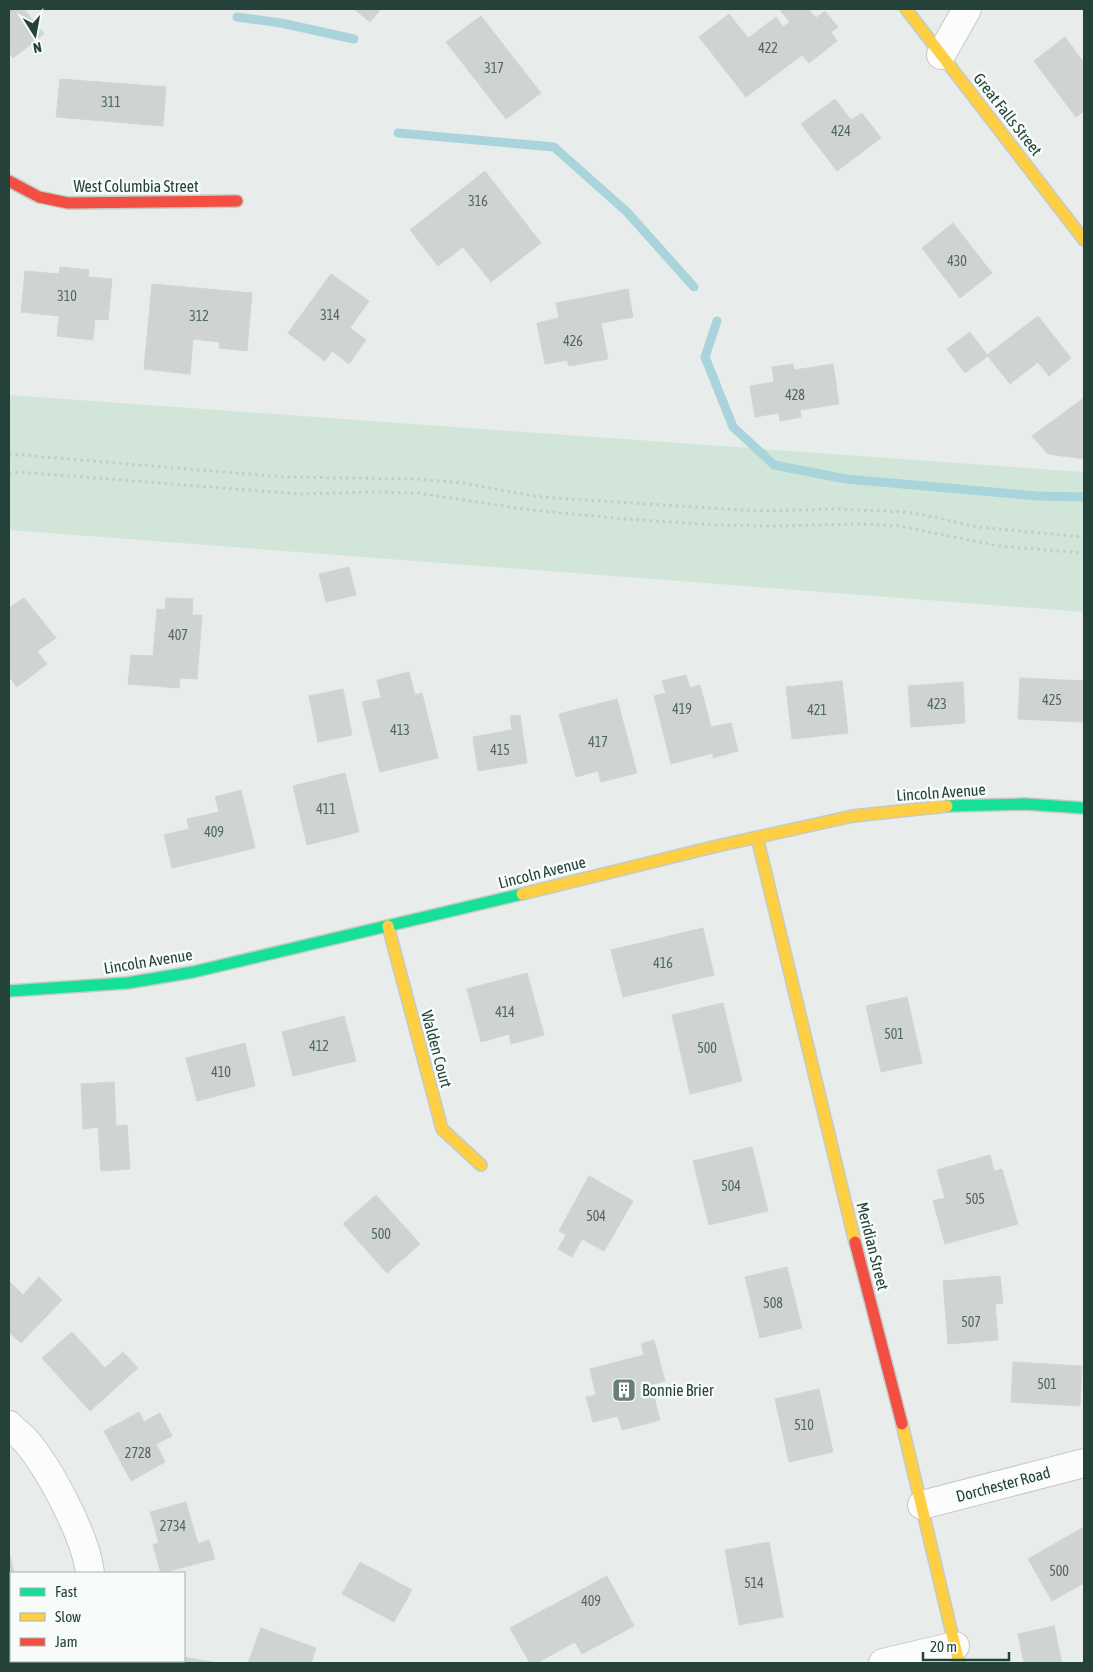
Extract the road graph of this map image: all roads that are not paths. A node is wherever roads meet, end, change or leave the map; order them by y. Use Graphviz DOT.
graph roads {
  1 [pos="906,9"];
  2 [pos="967,9"];
  3 [pos="941,55"];
  4 [pos="9,181"];
  5 [pos="237,201"];
  6 [pos="1084,240"];
  7 [pos="1084,808"];
  8 [pos="757,837"];
  9 [pos="388,926"];
  10 [pos="9,991"];
  11 [pos="481,1165"];
  12 [pos="9,1426"];
  13 [pos="1084,1463"];
  14 [pos="922,1505"];
  15 [pos="90,1572"];
  16 [pos="957,1655"];
  17 [pos="883,1663"];
  1 -- 3 [label="street, Great Falls Street"];
  2 -- 3 [label="street"];
  3 -- 6 [label="street, Great Falls Street"];
  4 -- 5 [label="street, West Columbia Street"];
  7 -- 8 [label="street, Lincoln Avenue"];
  8 -- 9 [label="street, Lincoln Avenue"];
  8 -- 14 [label="street, Meridian Street"];
  9 -- 10 [label="street, Lincoln Avenue"];
  9 -- 11 [label="street, Walden Court"];
  12 -- 15 [label="street"];
  13 -- 14 [label="street, Dorchester Road"];
  14 -- 16 [label="street, Meridian Street"];
  16 -- 17 [label="street"];
}
